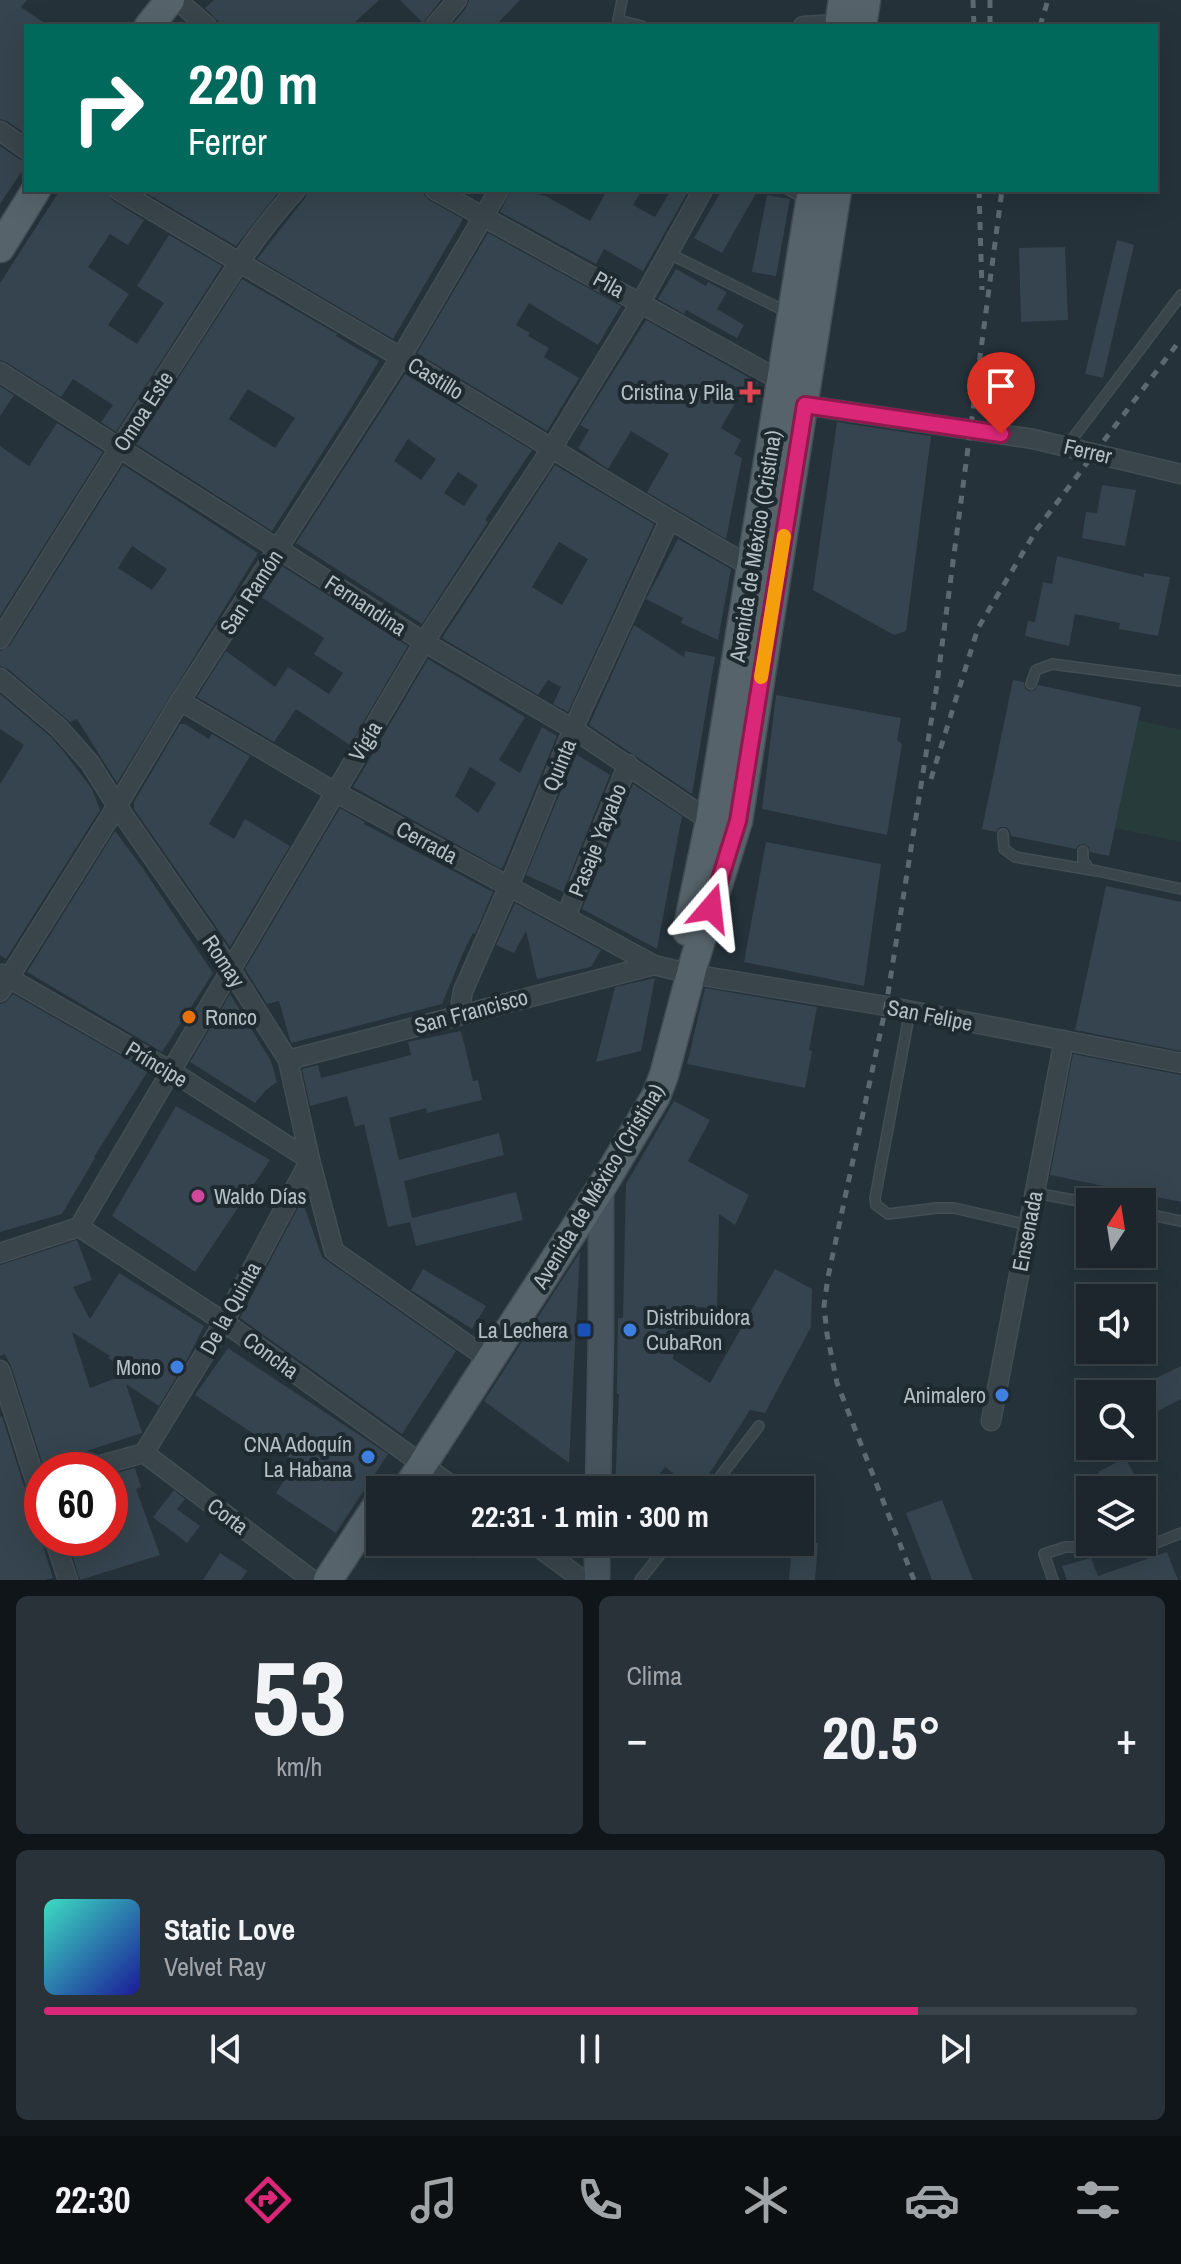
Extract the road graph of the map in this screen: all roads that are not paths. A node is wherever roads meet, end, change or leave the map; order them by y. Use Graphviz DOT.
graph roads {
  1 [pos="170,0"];
  2 [pos="177,0"];
  3 [pos="457,0"];
  4 [pos="622,0"];
  5 [pos="866,0"];
  6 [pos="846,19"];
  7 [pos="151,24"];
  8 [pos="205,24"];
  9 [pos="437,24"];
  10 [pos="634,24"];
  11 [pos="815,24"];
  12 [pos="0,131"];
  13 [pos="24,148"];
  14 [pos="35,192"];
  15 [pos="121,192"];
  16 [pos="294,192"];
  17 [pos="439,192"];
  18 [pos="498,192"];
  19 [pos="702,192"];
  20 [pos="837,192"];
  21 [pos="804,194"];
  22 [pos="484,216"];
  23 [pos="0,248"];
  24 [pos="668,253"];
  25 [pos="239,263"];
  26 [pos="1181,295"];
  27 [pos="641,302"];
  28 [pos="792,314"];
  29 [pos="401,357"];
  30 [pos="0,372"];
  31 [pos="781,381"];
  32 [pos="805,405"];
  33 [pos="1067,446"];
  34 [pos="119,447"];
  35 [pos="552,448"];
  36 [pos="1181,474"];
  37 [pos="669,521"];
  38 [pos="279,548"];
  39 [pos="752,567"];
  40 [pos="0,639"];
  41 [pos="424,642"];
  42 [pos="0,678"];
  43 [pos="1181,681"];
  44 [pos="1031,684"];
  45 [pos="180,701"];
  46 [pos="573,729"];
  47 [pos="628,764"];
  48 [pos="335,792"];
  49 [pos="117,806"];
  50 [pos="723,824"];
  51 [pos="1003,834"];
  52 [pos="1083,851"];
  53 [pos="1089,869"];
  54 [pos="509,886"];
  55 [pos="1181,889"];
  56 [pos="566,916"];
  57 [pos="231,970"];
  58 [pos="674,970"];
  59 [pos="3,981"];
  60 [pos="910,1011"];
  61 [pos="462,1013"];
  62 [pos="1064,1040"];
  63 [pos="288,1060"];
  64 [pos="1181,1063"];
  65 [pos="171,1071"];
  66 [pos="310,1160"];
  67 [pos="606,1160"];
  68 [pos="601,1188"];
  69 [pos="1035,1193"];
  70 [pos="1076,1200"];
  71 [pos="1156,1216"];
  72 [pos="1181,1221"];
  73 [pos="1028,1225"];
  74 [pos="79,1227"];
  75 [pos="0,1253"];
  76 [pos="224,1322"];
  77 [pos="485,1355"];
  78 [pos="0,1370"];
  79 [pos="991,1421"];
  80 [pos="759,1426"];
  81 [pos="28,1452"];
  82 [pos="144,1453"];
  83 [pos="128,1457"];
  84 [pos="417,1460"];
  85 [pos="402,1476"];
  86 [pos="411,1476"];
  87 [pos="439,1476"];
  88 [pos="598,1476"];
  89 [pos="721,1476"];
  90 [pos="366,1522"];
  91 [pos="1181,1533"];
  92 [pos="366,1547"];
  93 [pos="60,1556"];
  94 [pos="550,1556"];
  95 [pos="597,1556"];
  96 [pos="659,1556"];
  97 [pos="68,1580"];
  98 [pos="312,1580"];
  99 [pos="328,1580"];
  100 [pos="343,1580"];
  101 [pos="583,1580"];
  102 [pos="597,1580"];
  103 [pos="640,1580"];
  104 [pos="1053,1580"];
  1 -- 7 [label="main road"];
  2 -- 8 [label="street"];
  3 -- 9 [label="street"];
  4 -- 10 [label="lane"];
  5 -- 6 [label="main road"];
  6 -- 11 [label="street"];
  12 -- 13 [label="street"];
  14 -- 23 [label="main road"];
  15 -- 25 [label="street, Castillo"];
  16 -- 25 [label="street, Omoa Este"];
  17 -- 22 [label="street, Pila"];
  18 -- 22 [label="street, San Ramón"];
  19 -- 24 [label="street, Vigía"];
  20 -- 32 [label="main road, Avenida de México (Cristina)"];
  21 -- 28 [label="main road, Avenida de México (Cristina)"];
  22 -- 27 [label="street, Pila"];
  22 -- 29 [label="street, San Ramón"];
  24 -- 27 [label="street, Vigía"];
  24 -- 28 [label="lane"];
  25 -- 29 [label="street, Castillo"];
  25 -- 34 [label="street, Omoa Este"];
  26 -- 33 [label="lane"];
  27 -- 31 [label="street, Pila"];
  27 -- 35 [label="street, Vigía"];
  28 -- 31 [label="main road, Avenida de México (Cristina)"];
  29 -- 35 [label="street, Castillo"];
  29 -- 38 [label="street, San Ramón"];
  30 -- 34 [label="street, Fernandina"];
  31 -- 39 [label="main road, Avenida de México (Cristina)"];
  32 -- 33 [label="street, Ferrer"];
  32 -- 50 [label="main road, Avenida de México (Cristina)"];
  33 -- 36 [label="street, Ferrer"];
  34 -- 38 [label="street, Fernandina"];
  34 -- 40 [label="street, Omoa Este"];
  35 -- 37 [label="street, Castillo"];
  35 -- 41 [label="street, Vigía"];
  37 -- 39 [label="street, Castillo"];
  37 -- 46 [label="street, Quinta"];
  38 -- 41 [label="street, Fernandina"];
  38 -- 45 [label="street, San Ramón"];
  39 -- 50 [label="main road, Avenida de México (Cristina)"];
  41 -- 46 [label="street, Fernandina"];
  41 -- 48 [label="street, Vigía"];
  42 -- 49 [label="street, Romay"];
  43 -- 44 [label="lane"];
  45 -- 48 [label="street, Cerrada"];
  45 -- 49 [label="street, San Ramón"];
  46 -- 47 [label="street, Fernandina"];
  46 -- 54 [label="street, Quinta"];
  47 -- 50 [label="street, Fernandina"];
  47 -- 56 [label="street, Pasaje Yayabo"];
  48 -- 54 [label="street, Cerrada"];
  48 -- 57 [label="street, Vigía"];
  49 -- 57 [label="street, Romay"];
  49 -- 59 [label="street, San Ramón"];
  50 -- 58 [label="main road, Avenida de México (Cristina)"];
  51 -- 53 [label="lane"];
  52 -- 53 [label="lane"];
  53 -- 55 [label="lane"];
  54 -- 56 [label="street, Cerrada"];
  54 -- 61 [label="street, Quinta"];
  56 -- 58 [label="street, Cerrada"];
  57 -- 63 [label="street, Romay"];
  57 -- 65 [label="street, Vigía"];
  58 -- 60 [label="street, San Felipe"];
  58 -- 61 [label="street, San Francisco"];
  58 -- 67 [label="main road, Avenida de México (Cristina)"];
  58 -- 68 [label="main road, Avenida de México (Cristina)"];
  59 -- 65 [label="street, Príncipe"];
  60 -- 62 [label="street, San Felipe"];
  60 -- 73 [label="lane"];
  61 -- 63 [label="street, San Francisco"];
  62 -- 64 [label="street, San Felipe"];
  62 -- 69 [label="street, Ensenada"];
  63 -- 66 [label="street, Romay"];
  65 -- 66 [label="street, Príncipe"];
  65 -- 74 [label="street, Vigía"];
  66 -- 76 [label="street, De la Quinta"];
  66 -- 77 [label="street, Romay"];
  67 -- 68 [label="main road"];
  67 -- 77 [label="main road, Avenida de México (Cristina)"];
  68 -- 77 [label="main road, Avenida de México (Cristina)"];
  68 -- 88 [label="main road"];
  69 -- 70 [label="lane"];
  69 -- 73 [label="street, Ensenada"];
  71 -- 72 [label="lane"];
  73 -- 79 [label="street, Ensenada"];
  74 -- 75 [label="street"];
  74 -- 76 [label="street, Concha"];
  76 -- 82 [label="street, De la Quinta"];
  76 -- 84 [label="street, Concha"];
  77 -- 84 [label="main road, Avenida de México (Cristina)"];
  78 -- 81 [label="street"];
  80 -- 89 [label="lane"];
  82 -- 83 [label="street"];
  82 -- 98 [label="street, Corta"];
  84 -- 85 [label="main road, Avenida de México (Cristina)"];
  84 -- 86 [label="main road, Avenida de México (Cristina)"];
  84 -- 87 [label="street, Concha"];
  90 -- 99 [label="main road"];
  91 -- 104 [label="lane"];
  92 -- 100 [label="main road"];
  93 -- 97 [label="street"];
  94 -- 101 [label="street"];
  95 -- 102 [label="main road"];
  96 -- 103 [label="lane"];
}
